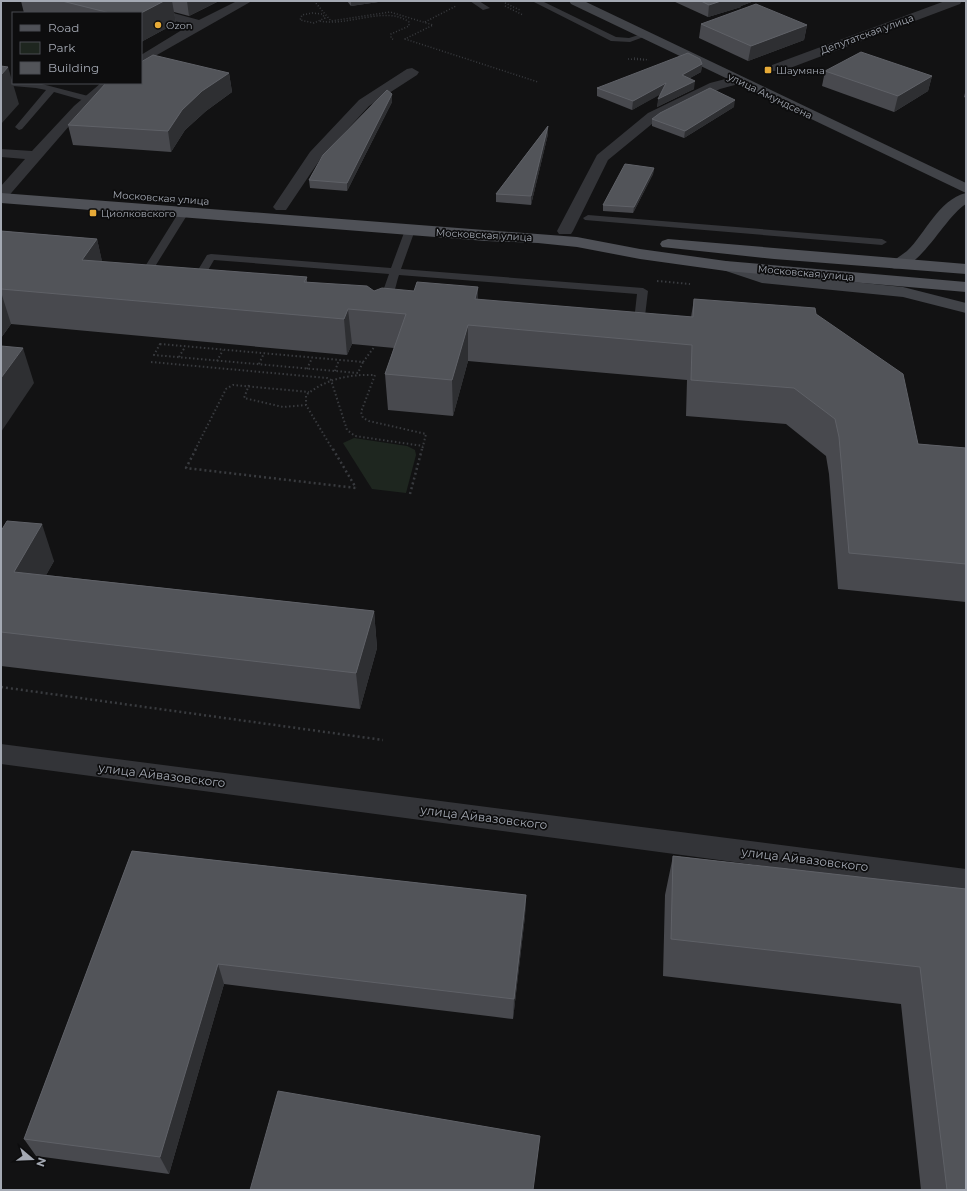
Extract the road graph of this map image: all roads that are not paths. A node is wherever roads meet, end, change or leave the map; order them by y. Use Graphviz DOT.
graph roads {
  1 [pos="115,1"];
  2 [pos="246,1"];
  3 [pos="474,1"];
  4 [pos="536,1"];
  5 [pos="575,1"];
  6 [pos="956,1"];
  7 [pos="486,8"];
  8 [pos="200,24"];
  9 [pos="645,35"];
  10 [pos="142,59"];
  11 [pos="778,68"];
  12 [pos="412,72"];
  13 [pos="737,80"];
  14 [pos="1,82"];
  15 [pos="12,83"];
  16 [pos="24,84"];
  17 [pos="108,84"];
  18 [pos="52,89"];
  19 [pos="89,99"];
  20 [pos="19,127"];
  21 [pos="1,153"];
  22 [pos="34,155"];
  23 [pos="966,189"];
  24 [pos="3,192"];
  25 [pos="966,198"];
  26 [pos="281,207"];
  27 [pos="184,212"];
  28 [pos="588,218"];
  29 [pos="410,230"];
  30 [pos="565,231"];
  31 [pos="882,242"];
  32 [pos="898,265"];
  33 [pos="726,266"];
  34 [pos="966,269"];
  35 [pos="395,271"];
  36 [pos="478,278"];
  37 [pos="213,281"];
  38 [pos="966,287"];
  39 [pos="137,288"];
  40 [pos="474,290"];
  41 [pos="367,294"];
  42 [pos="387,295"];
  43 [pos="402,296"];
  44 [pos="966,308"];
  45 [pos="382,309"];
  46 [pos="617,314"];
  47 [pos="1,754"];
  48 [pos="966,881"];
  1 -- 8 [label="street"];
  2 -- 8 [label="street"];
  3 -- 7 [label="lane"];
  4 -- 9 [label="lane"];
  5 -- 9 [label="main road, улица Амундсена"];
  6 -- 11 [label="street, Депутатская улица"];
  8 -- 10 [label="street"];
  9 -- 13 [label="main road, улица Амундсена"];
  12 -- 26 [label="street"];
  13 -- 23 [label="main road, улица Амундсена"];
  13 -- 30 [label="street"];
  14 -- 15 [label="lane"];
  16 -- 18 [label="lane"];
  17 -- 19 [label="street"];
  18 -- 19 [label="lane"];
  18 -- 20 [label="lane"];
  19 -- 22 [label="street"];
  21 -- 22 [label="street"];
  22 -- 24 [label="street"];
  24 -- 26 [label="main road, Московская улица"];
  24 -- 27 [label="main road, Московская улица"];
  25 -- 32 [label="main road"];
  26 -- 30 [label="main road, Московская улица"];
  27 -- 29 [label="main road, Московская улица"];
  27 -- 39 [label="lane"];
  28 -- 31 [label="lane"];
  29 -- 33 [label="main road, Московская улица"];
  29 -- 35 [label="lane"];
  30 -- 32 [label="main road, Московская улица"];
  32 -- 34 [label="main road, Московская улица"];
  33 -- 38 [label="main road, Московская улица"];
  33 -- 44 [label="main road"];
  35 -- 36 [label="lane"];
  35 -- 37 [label="lane"];
  35 -- 42 [label="lane"];
  36 -- 40 [label="lane"];
  36 -- 46 [label="lane"];
  41 -- 42 [label="lane"];
  42 -- 43 [label="lane"];
  42 -- 45 [label="lane"];
  47 -- 48 [label="street, улица Айвазовского"];
}
